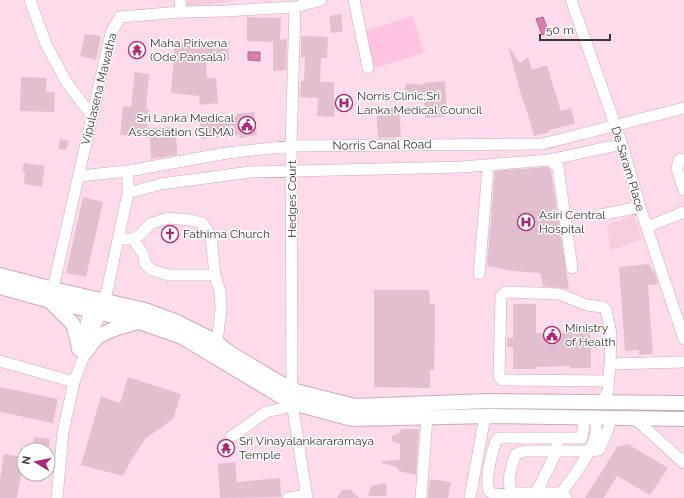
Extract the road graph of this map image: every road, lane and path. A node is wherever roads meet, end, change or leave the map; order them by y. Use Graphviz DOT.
graph roads {
  1 [pos="30,0"];
  2 [pos="180,0"];
  3 [pos="321,0"];
  4 [pos="354,0"];
  5 [pos="571,0"];
  6 [pos="296,7"];
  7 [pos="181,12"];
  8 [pos="368,68"];
  9 [pos="684,108"];
  10 [pos="92,116"];
  11 [pos="615,125"];
  12 [pos="622,144"];
  13 [pos="291,146"];
  14 [pos="581,154"];
  15 [pos="684,159"];
  16 [pos="554,164"];
  17 [pos="462,167"];
  18 [pos="488,169"];
  19 [pos="292,170"];
  20 [pos="128,171"];
  21 [pos="79,176"];
  22 [pos="684,190"];
  23 [pos="128,193"];
  24 [pos="640,207"];
  25 [pos="684,212"];
  26 [pos="600,214"];
  27 [pos="684,220"];
  28 [pos="648,230"];
  29 [pos="118,239"];
  30 [pos="133,239"];
  31 [pos="572,268"];
  32 [pos="479,274"];
  33 [pos="0,275"];
  34 [pos="215,275"];
  35 [pos="0,287"];
  36 [pos="52,295"];
  37 [pos="97,305"];
  38 [pos="139,322"];
  39 [pos="684,339"];
  40 [pos="215,341"];
  41 [pos="82,351"];
  42 [pos="0,361"];
  43 [pos="684,362"];
  44 [pos="610,364"];
  45 [pos="75,380"];
  46 [pos="608,381"];
  47 [pos="292,400"];
  48 [pos="602,402"];
  49 [pos="684,403"];
  50 [pos="485,416"];
  51 [pos="427,417"];
  52 [pos="590,417"];
  53 [pos="612,417"];
  54 [pos="633,417"];
  55 [pos="684,418"];
  56 [pos="231,437"];
  57 [pos="557,438"];
  58 [pos="557,451"];
  59 [pos="589,452"];
  60 [pos="684,463"];
  61 [pos="513,493"];
  62 [pos="536,494"];
  63 [pos="562,496"];
  64 [pos="307,497"];
  65 [pos="57,498"];
  66 [pos="288,498"];
  67 [pos="420,498"];
  68 [pos="470,498"];
  1 -- 10 [label="street"];
  2 -- 7 [label="street"];
  3 -- 6 [label="street, Vipulasena Mawatha"];
  4 -- 8 [label="street"];
  5 -- 11 [label="street, De Saram Place"];
  6 -- 7 [label="street, Vipulasena Mawatha"];
  6 -- 13 [label="street, Hedges Court"];
  7 -- 10 [label="street, Vipulasena Mawatha"];
  9 -- 11 [label="street, Norris Canal Road"];
  10 -- 21 [label="street, Vipulasena Mawatha"];
  11 -- 12 [label="street, De Saram Place"];
  11 -- 13 [label="street, Norris Canal Road"];
  12 -- 14 [label="street, Norris Canal Road"];
  12 -- 24 [label="street, De Saram Place"];
  13 -- 19 [label="street, Hedges Court"];
  13 -- 20 [label="street, Norris Canal Road"];
  14 -- 16 [label="street"];
  14 -- 17 [label="street, Norris Canal Road"];
  15 -- 22 [label="street"];
  16 -- 18 [label="street"];
  16 -- 31 [label="street"];
  17 -- 18 [label="street"];
  17 -- 19 [label="street, Norris Canal Road"];
  18 -- 32 [label="street"];
  19 -- 23 [label="street, Norris Canal Road"];
  19 -- 47 [label="street, Hedges Court"];
  20 -- 21 [label="street, Norris Canal Road"];
  20 -- 23 [label="street"];
  21 -- 36 [label="street, Vipulasena Mawatha"];
  23 -- 29 [label="street"];
  24 -- 26 [label="street"];
  24 -- 28 [label="street, De Saram Place"];
  25 -- 28 [label="street"];
  27 -- 28 [label="street"];
  28 -- 39 [label="street, De Saram Place"];
  29 -- 30 [label="street"];
  29 -- 37 [label="street"];
  30 -- 34 [label="street"];
  30 -- 34 [label="street"];
  33 -- 36 [label="main road"];
  34 -- 40 [label="street"];
  35 -- 36 [label="main road"];
  36 -- 37 [label="main road"];
  36 -- 41 [label="main road"];
  37 -- 38 [label="main road"];
  37 -- 40 [label="main road"];
  37 -- 41 [label="street"];
  38 -- 41 [label="main road"];
  38 -- 47 [label="main road"];
  40 -- 47 [label="main road"];
  41 -- 45 [label="street"];
  42 -- 45 [label="street"];
  43 -- 44 [label="street"];
  44 -- 46 [label="street"];
  44 -- 46 [label="street"];
  45 -- 65 [label="street"];
  46 -- 48 [label="street"];
  47 -- 48 [label="main road"];
  47 -- 51 [label="main road"];
  47 -- 56 [label="street"];
  47 -- 64 [label="street, Hedges Court"];
  48 -- 49 [label="main road"];
  50 -- 51 [label="main road"];
  50 -- 52 [label="main road"];
  50 -- 68 [label="street"];
  51 -- 67 [label="street"];
  52 -- 53 [label="main road"];
  52 -- 57 [label="street"];
  52 -- 59 [label="street"];
  53 -- 54 [label="main road"];
  53 -- 59 [label="street"];
  54 -- 55 [label="main road"];
  54 -- 60 [label="street"];
  57 -- 58 [label="street"];
  57 -- 61 [label="street"];
  58 -- 59 [label="street"];
  58 -- 61 [label="street"];
  58 -- 62 [label="street"];
  59 -- 63 [label="street"];
  61 -- 62 [label="street"];
  62 -- 63 [label="street"];
  64 -- 66 [label="street"];
}
